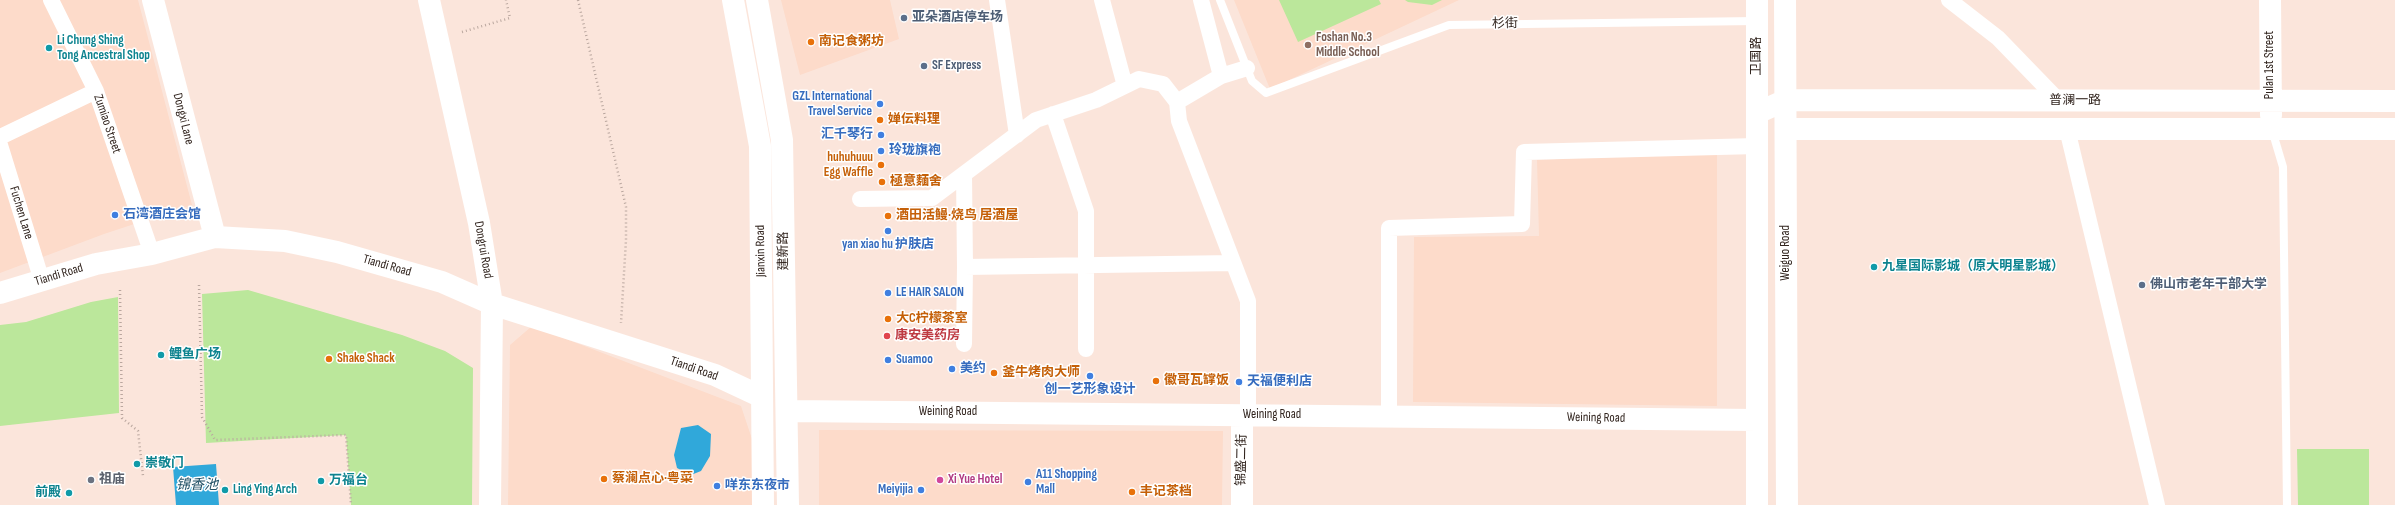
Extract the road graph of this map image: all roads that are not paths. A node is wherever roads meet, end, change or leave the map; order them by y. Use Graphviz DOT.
graph roads {
  1 [pos="51,0"];
  2 [pos="153,0"];
  3 [pos="429,0"];
  4 [pos="733,0"];
  5 [pos="757,0"];
  6 [pos="997,0"];
  7 [pos="1102,0"];
  8 [pos="1201,0"];
  9 [pos="1220,0"];
  10 [pos="1785,0"];
  11 [pos="1949,0"];
  12 [pos="2270,0"];
  13 [pos="1757,11"];
  14 [pos="1247,68"];
  15 [pos="1221,76"];
  16 [pos="1125,86"];
  17 [pos="96,90"];
  18 [pos="1786,100"];
  19 [pos="2059,101"];
  20 [pos="2270,101"];
  21 [pos="2395,101"];
  22 [pos="1177,102"];
  23 [pos="1757,113"];
  24 [pos="1053,114"];
  25 [pos="1786,129"];
  26 [pos="2067,129"];
  27 [pos="2272,129"];
  28 [pos="2395,129"];
  29 [pos="1017,135"];
  30 [pos="0,137"];
  31 [pos="0,145"];
  32 [pos="1757,146"];
  33 [pos="964,174"];
  34 [pos="860,199"];
  35 [pos="215,237"];
  36 [pos="152,254"];
  37 [pos="1233,263"];
  38 [pos="1088,265"];
  39 [pos="965,267"];
  40 [pos="42,281"];
  41 [pos="0,293"];
  42 [pos="492,304"];
  43 [pos="964,344"];
  44 [pos="1086,349"];
  45 [pos="762,397"];
  46 [pos="788,411"];
  47 [pos="1245,415"];
  48 [pos="1389,416"];
  49 [pos="1757,420"];
  50 [pos="490,505"];
  51 [pos="763,505"];
  52 [pos="788,505"];
  53 [pos="1242,505"];
  54 [pos="1757,505"];
  55 [pos="1787,505"];
  56 [pos="2157,505"];
  57 [pos="2287,505"];
  1 -- 17 [label="street, Zumiao Street"];
  2 -- 35 [label="main road, Dongxi Lane"];
  3 -- 42 [label="main road, Dongrui Road"];
  4 -- 45 [label="main road, Jianxin Road"];
  5 -- 46 [label="main road, 建新路"];
  6 -- 29 [label="street"];
  7 -- 16 [label="street"];
  8 -- 15 [label="street"];
  9 -- 14 [label="lane"];
  10 -- 18 [label="main road, Weiguo Road"];
  11 -- 19 [label="street"];
  12 -- 20 [label="main road, Pulan 1st Street"];
  13 -- 14 [label="lane, 杉街"];
  13 -- 23 [label="main road, 卫国路"];
  14 -- 15 [label="street"];
  15 -- 22 [label="street"];
  16 -- 22 [label="street"];
  16 -- 24 [label="street"];
  17 -- 30 [label="street"];
  17 -- 36 [label="street, Zumiao Street"];
  18 -- 19 [label="main road, 普澜一路"];
  18 -- 23 [label="main road, 普澜一路"];
  18 -- 25 [label="main road, Weiguo Road"];
  19 -- 20 [label="main road, 普澜一路"];
  20 -- 21 [label="main road, 普澜一路"];
  20 -- 27 [label="main road, Pulan 1st Street"];
  22 -- 37 [label="street"];
  23 -- 25 [label="main road"];
  23 -- 32 [label="main road, 卫国路"];
  24 -- 29 [label="street"];
  24 -- 38 [label="street"];
  25 -- 26 [label="main road"];
  25 -- 55 [label="main road, Weiguo Road"];
  26 -- 27 [label="main road"];
  26 -- 56 [label="street"];
  27 -- 28 [label="main road"];
  27 -- 57 [label="lane"];
  29 -- 33 [label="street"];
  31 -- 40 [label="street, Fuchen Lane"];
  32 -- 48 [label="street"];
  32 -- 49 [label="main road, 卫国路"];
  33 -- 34 [label="street"];
  33 -- 39 [label="street"];
  35 -- 36 [label="main road, Tiandi Road"];
  35 -- 42 [label="main road, Tiandi Road"];
  36 -- 40 [label="main road, Tiandi Road"];
  37 -- 38 [label="street"];
  37 -- 47 [label="street"];
  38 -- 39 [label="street"];
  38 -- 44 [label="street"];
  39 -- 43 [label="street"];
  40 -- 41 [label="main road, Tiandi Road"];
  42 -- 45 [label="main road, Tiandi Road"];
  42 -- 50 [label="main road, Dongrui Road"];
  45 -- 51 [label="main road, Jianxin Road"];
  46 -- 47 [label="main road, Weining Road"];
  46 -- 52 [label="main road, 建新路"];
  47 -- 48 [label="main road, Weining Road"];
  47 -- 53 [label="main road, 锦盛二街"];
  48 -- 49 [label="main road, Weining Road"];
  49 -- 54 [label="main road, 卫国路"];
}
